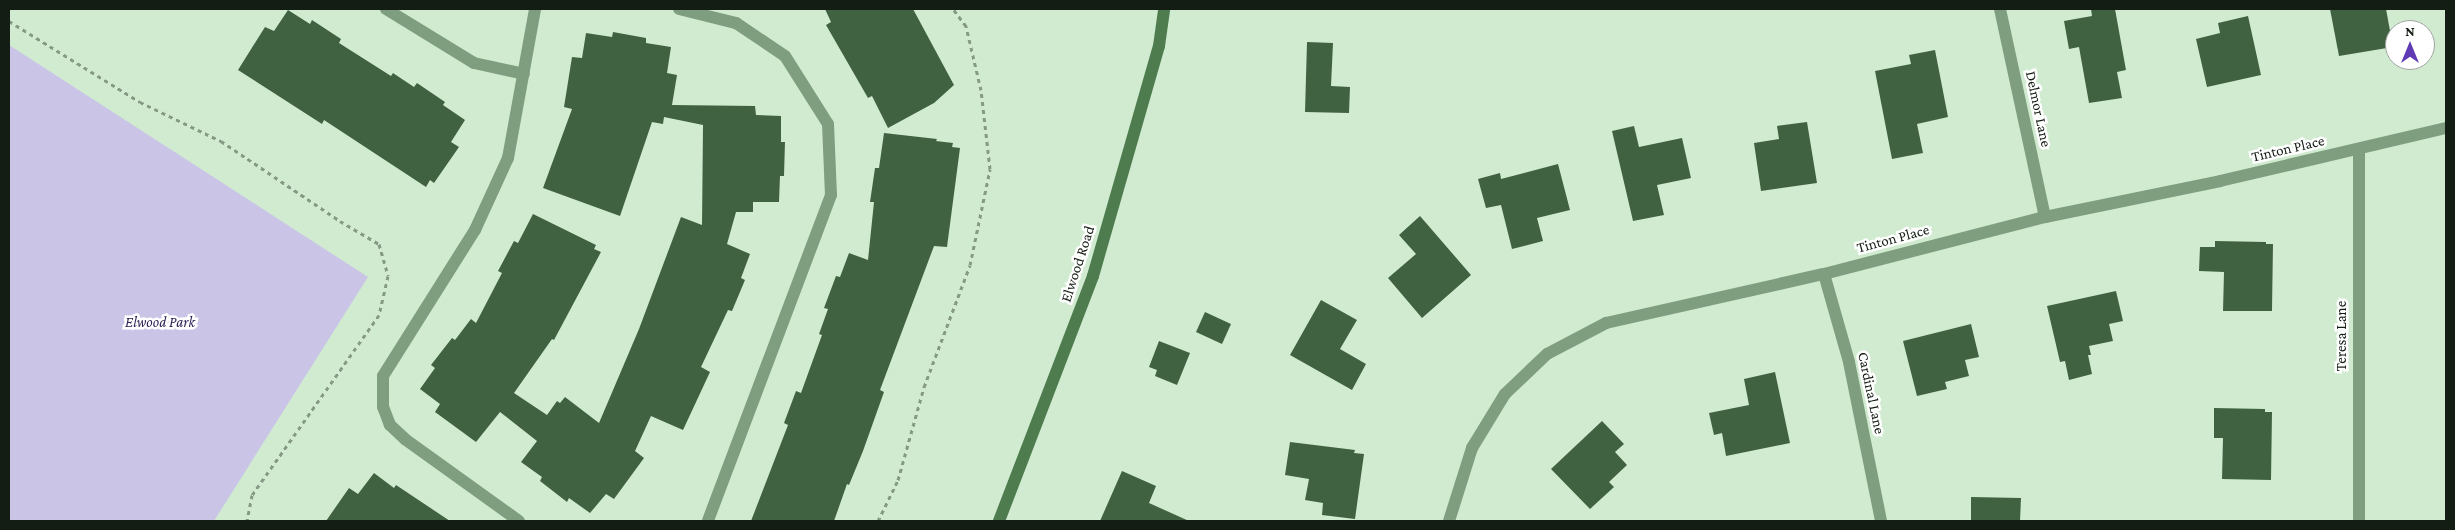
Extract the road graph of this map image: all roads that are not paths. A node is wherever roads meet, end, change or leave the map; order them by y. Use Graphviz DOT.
graph roads {
  1 [pos="386,9"];
  2 [pos="535,9"];
  3 [pos="679,9"];
  4 [pos="1164,9"];
  5 [pos="2000,9"];
  6 [pos="524,74"];
  7 [pos="2446,128"];
  8 [pos="2358,150"];
  9 [pos="2045,217"];
  10 [pos="1824,274"];
  11 [pos="518,521"];
  12 [pos="708,521"];
  13 [pos="999,521"];
  14 [pos="1449,521"];
  15 [pos="1881,521"];
  16 [pos="2359,521"];
  1 -- 6 [label="street"];
  2 -- 6 [label="street"];
  3 -- 12 [label="street"];
  4 -- 13 [label="main road, Elwood Road"];
  5 -- 9 [label="street, Delmor Lane"];
  6 -- 11 [label="street"];
  7 -- 8 [label="street, Tinton Place"];
  8 -- 9 [label="street, Tinton Place"];
  8 -- 16 [label="street, Teresa Lane"];
  9 -- 10 [label="street, Tinton Place"];
  10 -- 14 [label="street, Tinton Place"];
  10 -- 15 [label="street, Cardinal Lane"];
}
